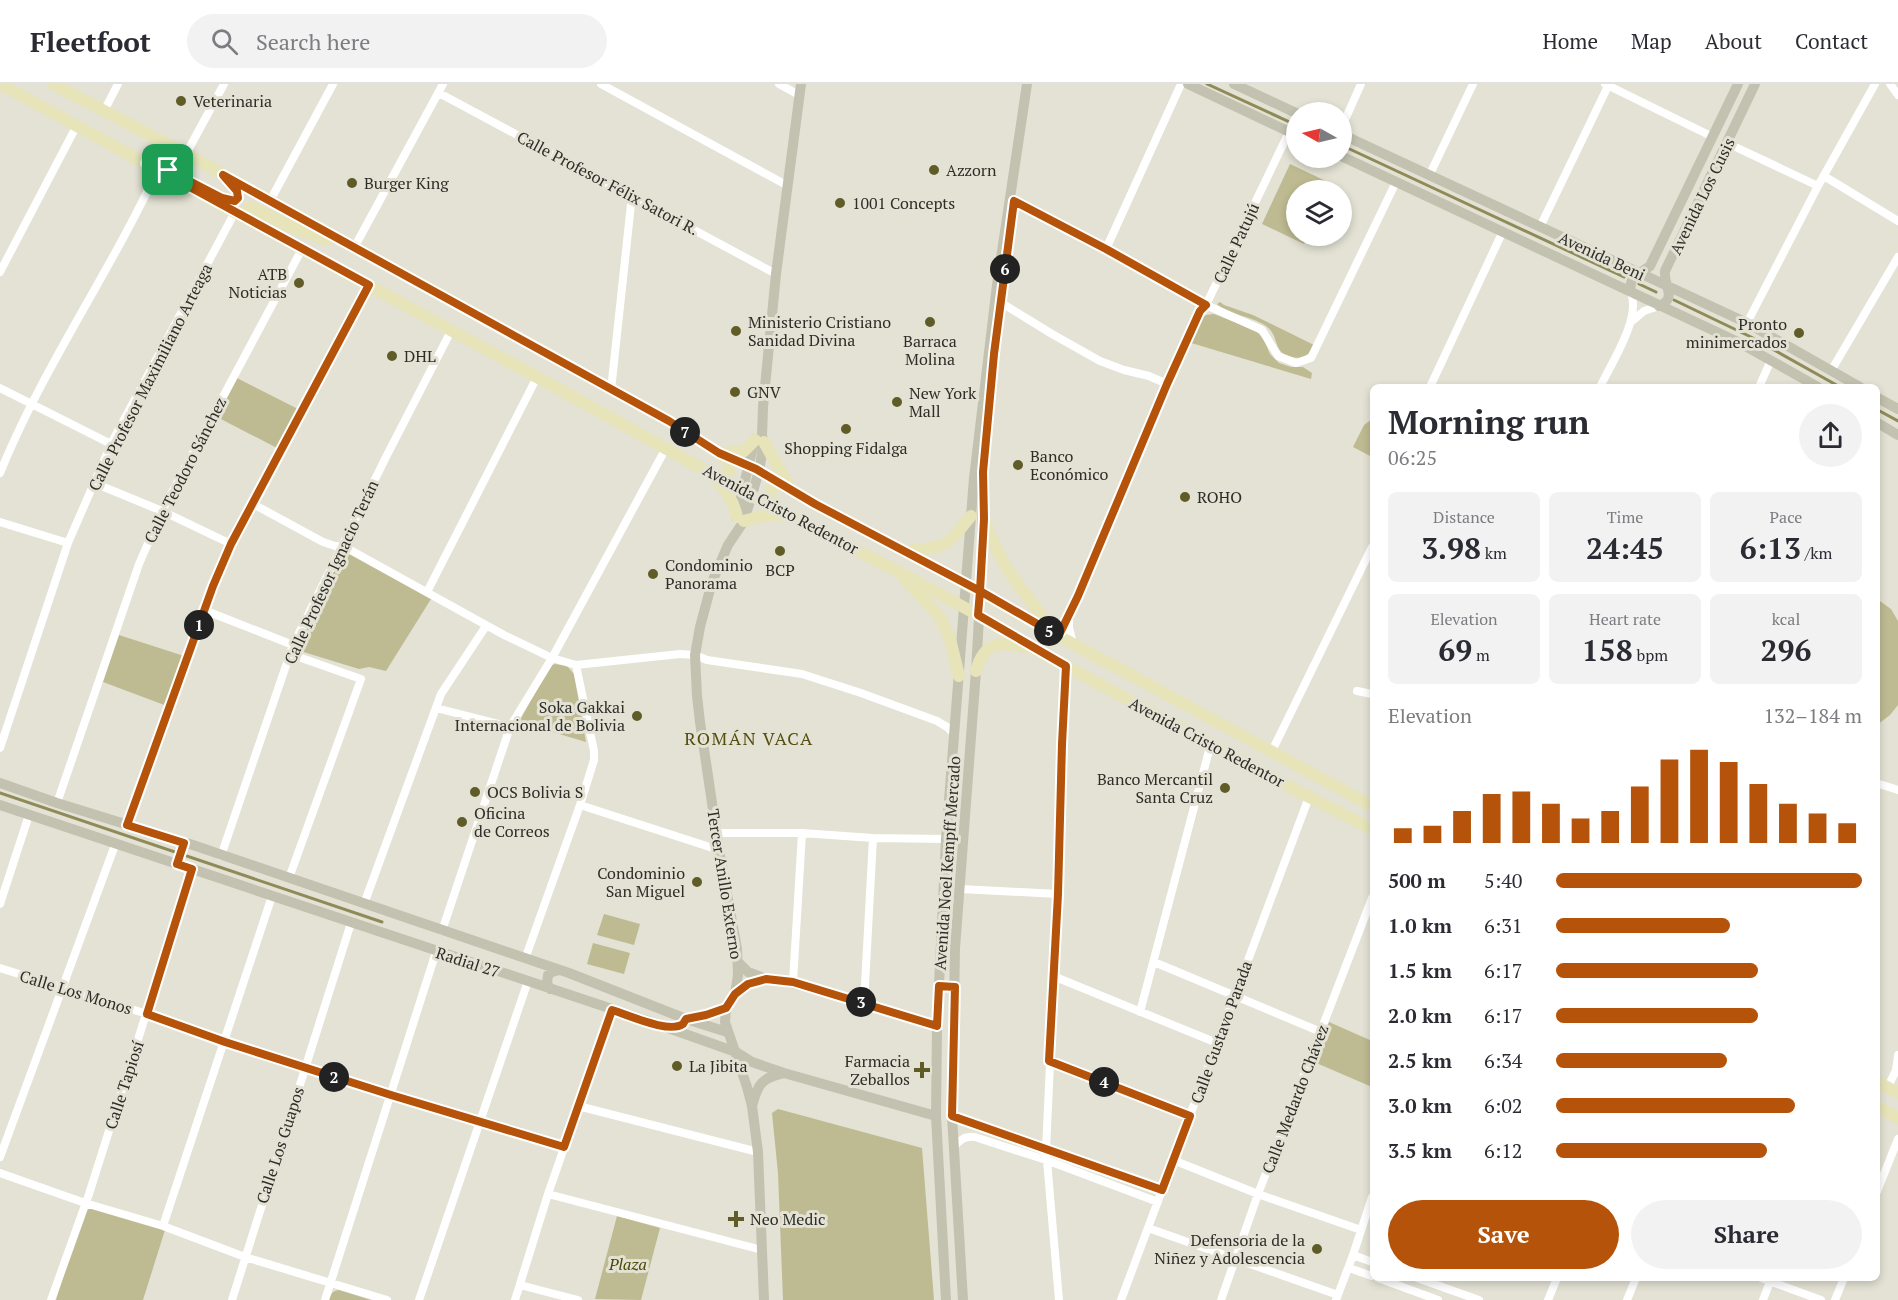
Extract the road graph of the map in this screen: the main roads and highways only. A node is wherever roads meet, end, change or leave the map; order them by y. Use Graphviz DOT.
graph roads {
  1 [pos="0,84"];
  2 [pos="53,84"];
  3 [pos="146,163"];
  4 [pos="223,175"];
  5 [pos="262,227"];
  6 [pos="349,245"];
  7 [pos="719,453"];
  8 [pos="711,474"];
  9 [pos="788,487"];
  10 [pos="784,512"];
  11 [pos="971,516"];
  12 [pos="984,519"];
  13 [pos="907,551"];
  14 [pos="897,571"];
  15 [pos="1055,633"];
  16 [pos="1036,650"];
  17 [pos="976,671"];
  18 [pos="959,676"];
  19 [pos="1211,743"];
  20 [pos="1370,805"];
  21 [pos="1370,819"];
  22 [pos="1370,828"];
  23 [pos="1893,1090"];
  24 [pos="1880,1101"];
  25 [pos="1880,1108"];
  26 [pos="1898,1118"];
  1 -- 3 [label="main road, Avenida Cristo Redentor"];
  2 -- 4 [label="main road, Avenida Cristo Redentor"];
  3 -- 4 [label="main road"];
  3 -- 5 [label="main road, Avenida Cristo Redentor"];
  4 -- 6 [label="main road, Avenida Cristo Redentor"];
  5 -- 6 [label="main road"];
  5 -- 8 [label="main road, Avenida Cristo Redentor"];
  6 -- 7 [label="main road, Avenida Cristo Redentor"];
  7 -- 8 [label="main road"];
  7 -- 9 [label="main road, Avenida Cristo Redentor"];
  7 -- 9 [label="main road"];
  8 -- 10 [label="main road, Avenida Cristo Redentor"];
  8 -- 10 [label="main road"];
  9 -- 10 [label="main road"];
  9 -- 13 [label="main road, Avenida Cristo Redentor"];
  10 -- 14 [label="main road, Avenida Cristo Redentor"];
  11 -- 13 [label="main road"];
  12 -- 15 [label="main road"];
  13 -- 15 [label="main road, Avenida Cristo Redentor"];
  14 -- 16 [label="main road, Avenida Cristo Redentor"];
  14 -- 18 [label="main road"];
  15 -- 20 [label="main road, Avenida Cristo Redentor"];
  16 -- 17 [label="main road"];
  16 -- 19 [label="main road, Avenida Cristo Redentor"];
  19 -- 21 [label="main road"];
  19 -- 22 [label="main road, Avenida Cristo Redentor"];
  23 -- 24 [label="main road"];
  25 -- 26 [label="main road"];
}
